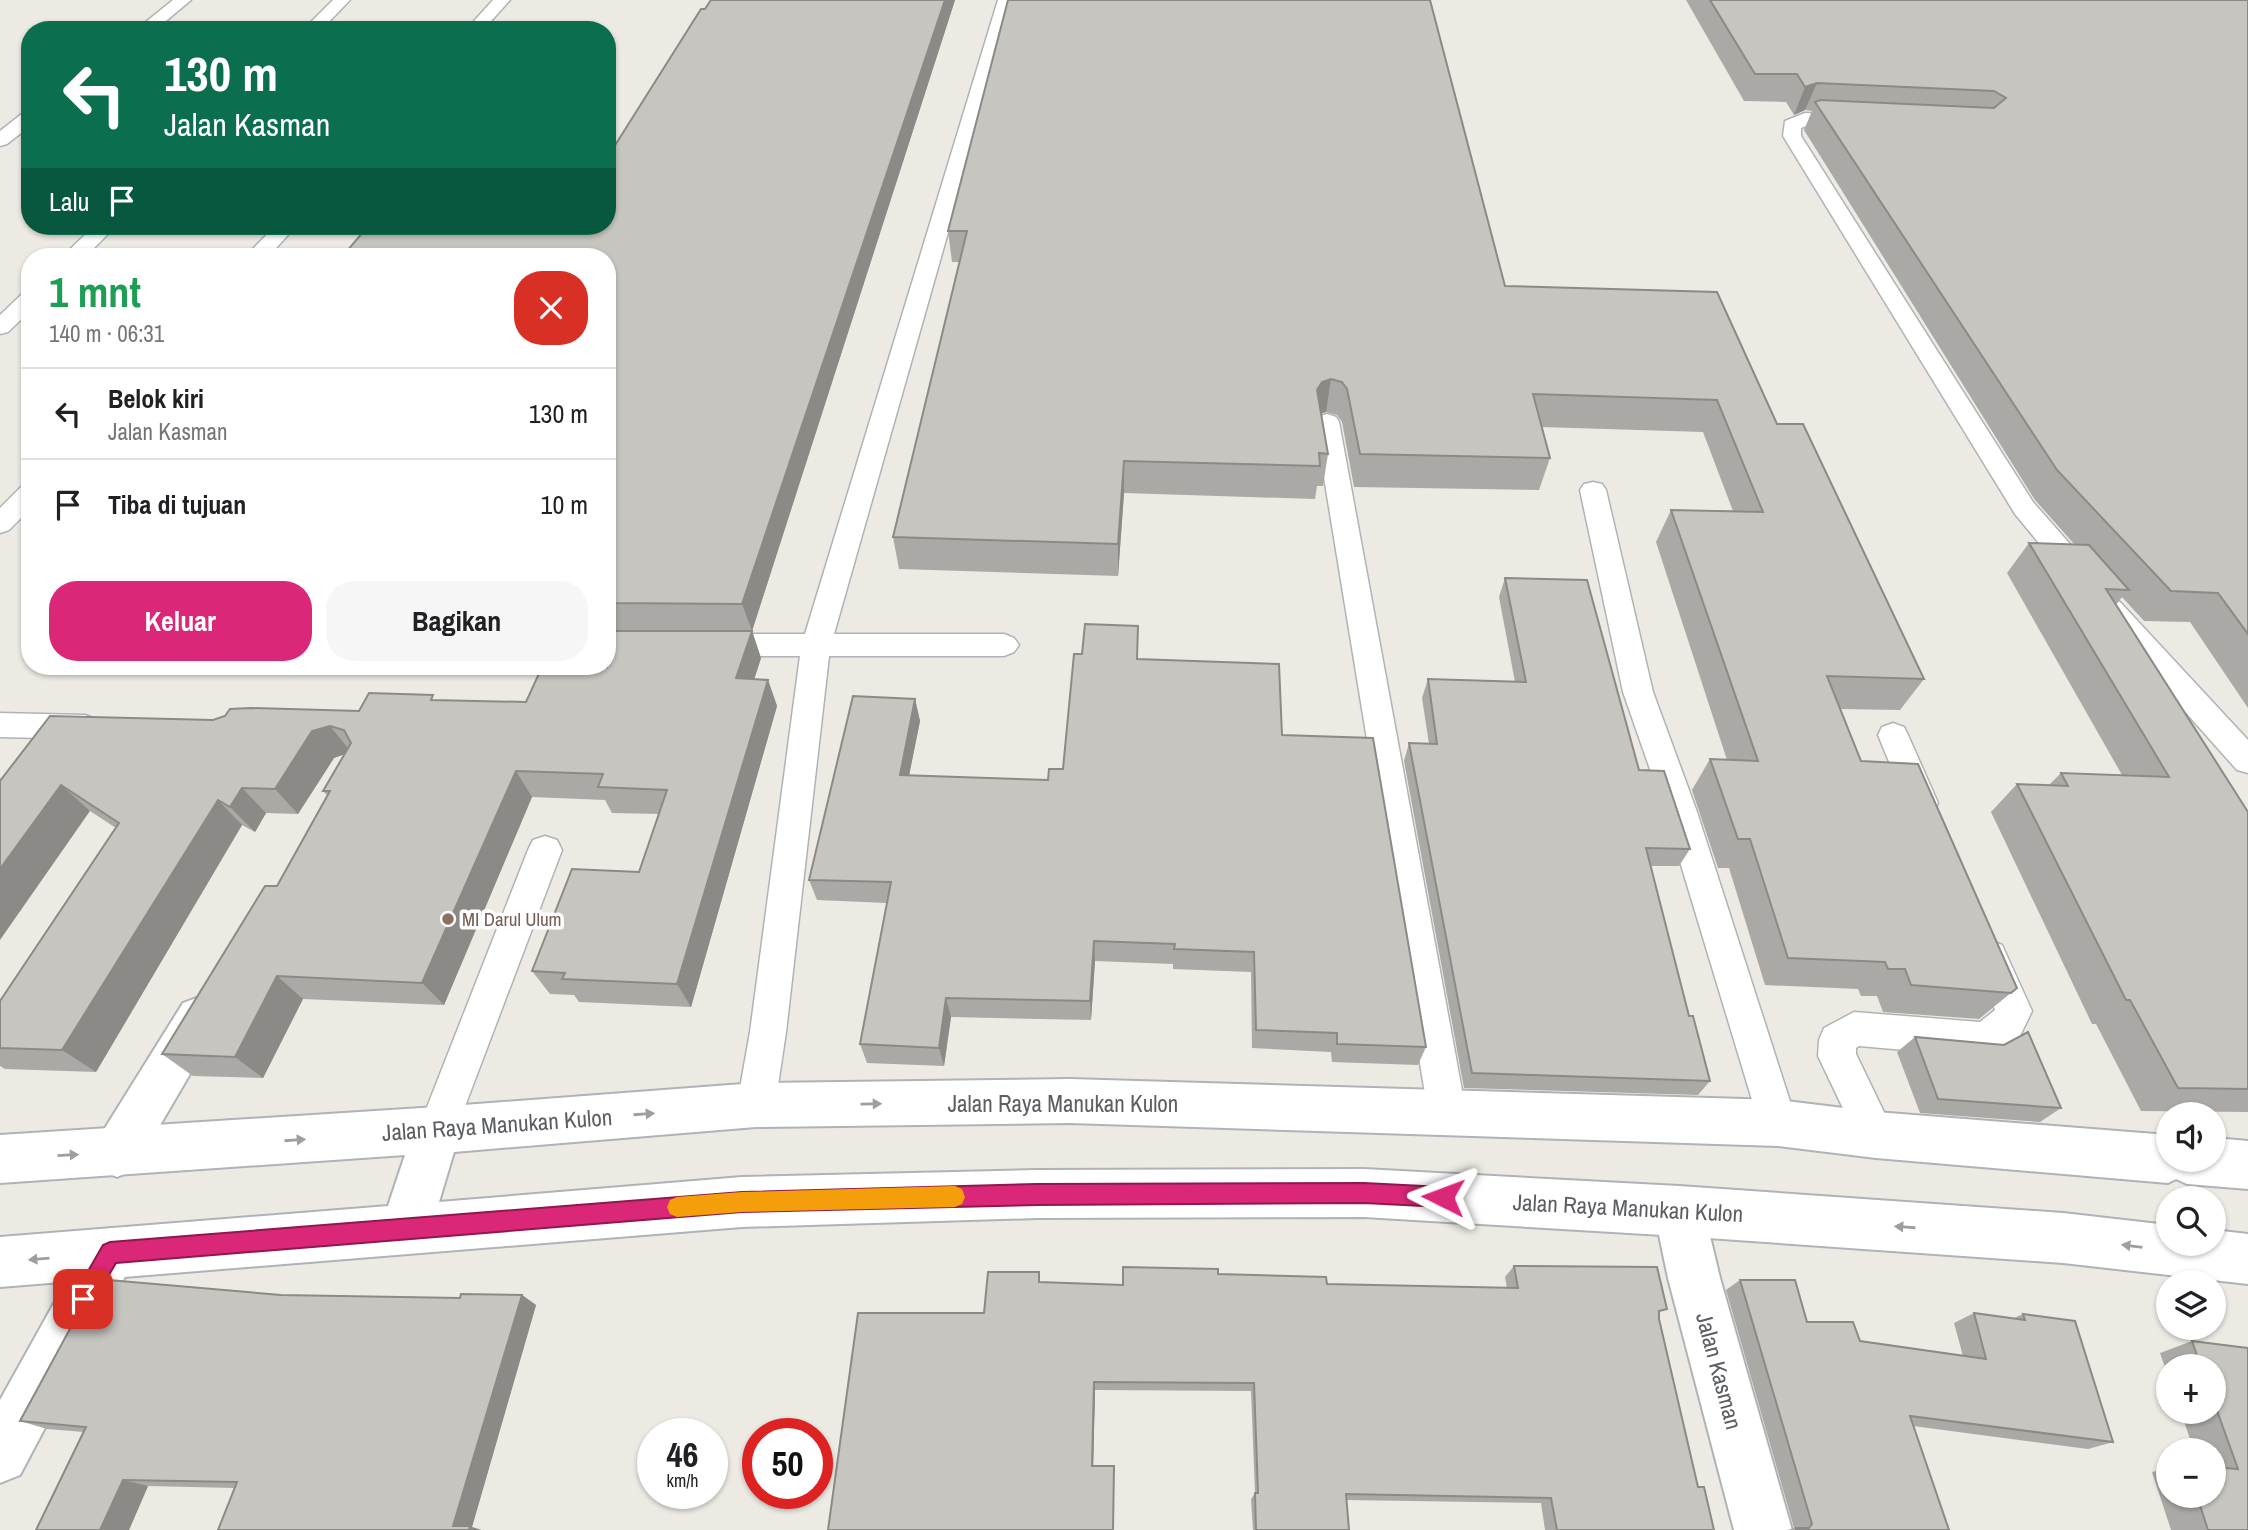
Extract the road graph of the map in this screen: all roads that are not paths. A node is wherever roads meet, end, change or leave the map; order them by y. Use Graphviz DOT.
graph roads {
  1 [pos="183,0"];
  2 [pos="342,0"];
  3 [pos="502,0"];
  4 [pos="1006,0"];
  5 [pos="156,21"];
  6 [pos="320,21"];
  7 [pos="482,21"];
  8 [pos="1872,122"];
  9 [pos="21,124"];
  10 [pos="0,140"];
  11 [pos="96,235"];
  12 [pos="277,235"];
  13 [pos="83,248"];
  14 [pos="265,248"];
  15 [pos="21,307"];
  16 [pos="0,327"];
  17 [pos="1327,422"];
  18 [pos="1593,490"];
  19 [pos="21,502"];
  20 [pos="0,524"];
  21 [pos="691,645"];
  22 [pos="1004,645"];
  23 [pos="816,646"];
  24 [pos="0,725"];
  25 [pos="111,728"];
  26 [pos="1892,735"];
  27 [pos="2248,761"];
  28 [pos="1937,835"];
  29 [pos="545,850"];
  30 [pos="1976,923"];
  31 [pos="216,990"];
  32 [pos="755,1105"];
  33 [pos="1447,1112"];
  34 [pos="1778,1124"];
  35 [pos="437,1130"];
  36 [pos="1876,1135"];
  37 [pos="117,1153"];
  38 [pos="2156,1158"];
  39 [pos="0,1159"];
  40 [pos="2226,1163"];
  41 [pos="2248,1165"];
  42 [pos="1679,1211"];
  43 [pos="406,1228"];
  44 [pos="110,1253"];
  45 [pos="2248,1259"];
  46 [pos="0,1262"];
  47 [pos="0,1455"];
  48 [pos="1763,1530"];
  1 -- 5 [label="lane"];
  2 -- 6 [label="lane"];
  3 -- 7 [label="lane"];
  4 -- 23 [label="lane"];
  8 -- 27 [label="lane"];
  9 -- 10 [label="lane"];
  11 -- 13 [label="lane"];
  12 -- 14 [label="lane"];
  15 -- 16 [label="lane"];
  17 -- 33 [label="lane"];
  18 -- 34 [label="lane"];
  19 -- 20 [label="lane"];
  21 -- 23 [label="lane"];
  22 -- 23 [label="lane"];
  23 -- 32 [label="lane"];
  24 -- 25 [label="lane"];
  26 -- 28 [label="lane"];
  29 -- 35 [label="lane"];
  30 -- 36 [label="lane"];
  31 -- 37 [label="main road"];
  32 -- 33 [label="main road, Jalan Raya Manukan Kulon, one-way"];
  35 -- 32 [label="main road, Jalan Raya Manukan Kulon, one-way"];
  33 -- 34 [label="main road, Jalan Raya Manukan Kulon"];
  34 -- 36 [label="main road, Jalan Raya Manukan Kulon"];
  37 -- 35 [label="main road, Jalan Raya Manukan Kulon, one-way"];
  35 -- 43 [label="main road"];
  36 -- 38 [label="main road, Jalan Raya Manukan Kulon"];
  39 -- 37 [label="main road, Jalan Raya Manukan Kulon, one-way"];
  40 -- 41 [label="main road"];
  42 -- 43 [label="main road, Jalan Raya Manukan Kulon"];
  45 -- 42 [label="main road, Jalan Raya Manukan Kulon, one-way"];
  42 -- 48 [label="main road, Jalan Kasman"];
  43 -- 44 [label="main road, Jalan Raya Manukan Kulon"];
  44 -- 46 [label="main road, Jalan Raya Manukan Kulon, one-way"];
  44 -- 47 [label="main road"];
}
